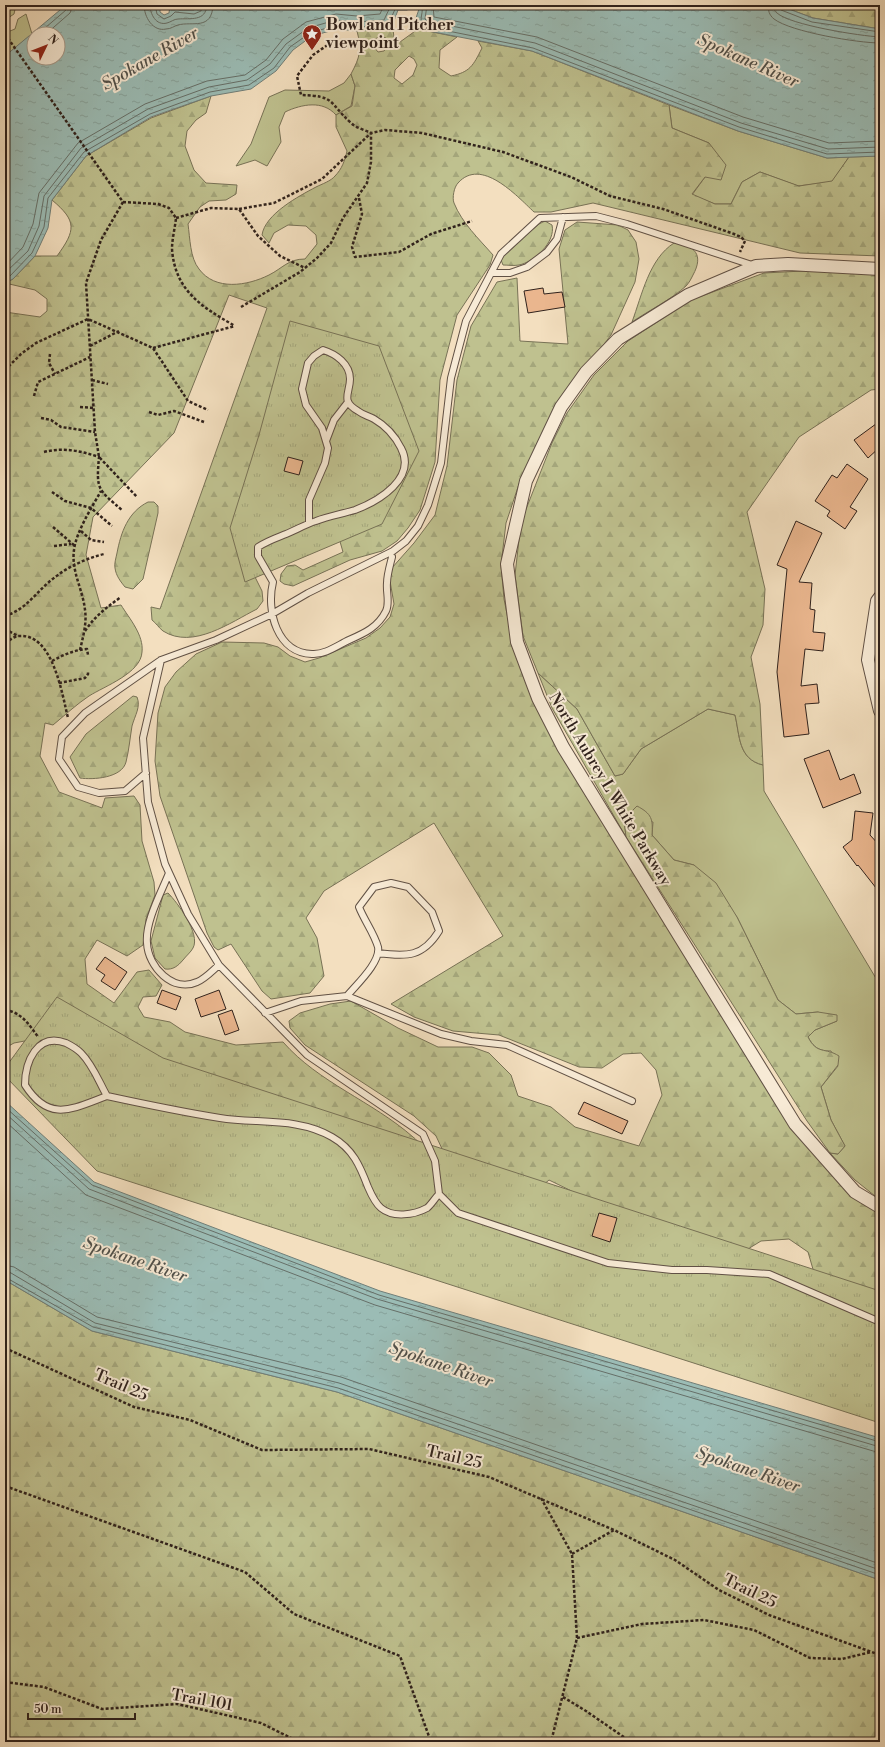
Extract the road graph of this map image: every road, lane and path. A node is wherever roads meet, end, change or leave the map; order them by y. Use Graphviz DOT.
graph roads {
  1 [pos="5,34"];
  2 [pos="332,42"];
  3 [pos="371,133"];
  4 [pos="359,197"];
  5 [pos="123,202"];
  6 [pos="239,209"];
  7 [pos="563,217"];
  8 [pos="176,218"];
  9 [pos="472,221"];
  10 [pos="737,259"];
  11 [pos="756,266"];
  12 [pos="305,268"];
  13 [pos="880,269"];
  14 [pos="491,273"];
  15 [pos="241,307"];
  16 [pos="88,319"];
  17 [pos="119,331"];
  18 [pos="90,346"];
  19 [pos="153,348"];
  20 [pos="50,354"];
  21 [pos="90,358"];
  22 [pos="5,370"];
  23 [pos="55,374"];
  24 [pos="92,380"];
  25 [pos="108,384"];
  26 [pos="34,396"];
  27 [pos="348,402"];
  28 [pos="80,407"];
  29 [pos="94,408"];
  30 [pos="208,410"];
  31 [pos="149,412"];
  32 [pos="42,418"];
  33 [pos="204,422"];
  34 [pos="95,432"];
  35 [pos="326,441"];
  36 [pos="44,452"];
  37 [pos="99,457"];
  38 [pos="101,491"];
  39 [pos="52,492"];
  40 [pos="137,497"];
  41 [pos="91,508"];
  42 [pos="123,511"];
  43 [pos="310,523"];
  44 [pos="112,526"];
  45 [pos="53,527"];
  46 [pos="81,531"];
  47 [pos="104,542"];
  48 [pos="71,544"];
  49 [pos="54,546"];
  50 [pos="75,547"];
  51 [pos="104,554"];
  52 [pos="392,556"];
  53 [pos="74,565"];
  54 [pos="121,597"];
  55 [pos="880,597"];
  56 [pos="272,614"];
  57 [pos="5,616"];
  58 [pos="5,629"];
  59 [pos="84,633"];
  60 [pos="18,636"];
  61 [pos="5,643"];
  62 [pos="80,650"];
  63 [pos="88,654"];
  64 [pos="161,660"];
  65 [pos="52,661"];
  66 [pos="88,670"];
  67 [pos="59,683"];
  68 [pos="880,711"];
  69 [pos="71,728"];
  70 [pos="146,773"];
  71 [pos="169,873"];
  72 [pos="378,953"];
  73 [pos="219,965"];
  74 [pos="346,996"];
  75 [pos="5,1010"];
  76 [pos="265,1013"];
  77 [pos="43,1044"];
  78 [pos="107,1096"];
  79 [pos="632,1101"];
  80 [pos="439,1194"];
  81 [pos="880,1207"];
  82 [pos="880,1322"];
  83 [pos="5,1348"];
  84 [pos="5,1486"];
  85 [pos="541,1498"];
  86 [pos="614,1530"];
  87 [pos="572,1554"];
  88 [pos="577,1638"];
  89 [pos="872,1652"];
  90 [pos="880,1655"];
  91 [pos="5,1682"];
  92 [pos="563,1697"];
  93 [pos="299,1742"];
  94 [pos="431,1742"];
  95 [pos="551,1742"];
  96 [pos="631,1742"];
  1 -- 5 [label="path"];
  2 -- 3 [label="path"];
  3 -- 4 [label="path"];
  3 -- 6 [label="path"];
  3 -- 10 [label="path"];
  4 -- 9 [label="path"];
  4 -- 12 [label="path"];
  5 -- 8 [label="path"];
  5 -- 16 [label="path"];
  6 -- 8 [label="path"];
  6 -- 12 [label="path"];
  7 -- 10 [label="lane"];
  7 -- 14 [label="lane"];
  7 -- 14 [label="lane"];
  8 -- 19 [label="path"];
  10 -- 11 [label="lane"];
  11 -- 13 [label="street, North Aubrey L White Parkway"];
  11 -- 81 [label="street, North Aubrey L White Parkway"];
  12 -- 15 [label="path"];
  14 -- 56 [label="lane"];
  16 -- 17 [label="path"];
  16 -- 18 [label="path"];
  16 -- 22 [label="path"];
  17 -- 18 [label="path"];
  17 -- 19 [label="path"];
  18 -- 21 [label="path"];
  19 -- 30 [label="path"];
  20 -- 23 [label="path"];
  21 -- 23 [label="path"];
  21 -- 24 [label="path"];
  23 -- 26 [label="path"];
  24 -- 25 [label="path"];
  24 -- 29 [label="path"];
  27 -- 35 [label="lane"];
  27 -- 35 [label="lane"];
  27 -- 43 [label="lane"];
  28 -- 29 [label="path"];
  29 -- 34 [label="path"];
  31 -- 33 [label="path"];
  32 -- 34 [label="path"];
  34 -- 37 [label="path"];
  35 -- 43 [label="lane"];
  36 -- 37 [label="path"];
  37 -- 38 [label="path"];
  37 -- 40 [label="path"];
  38 -- 41 [label="path"];
  38 -- 42 [label="path"];
  39 -- 41 [label="path"];
  41 -- 44 [label="path"];
  41 -- 46 [label="path"];
  43 -- 56 [label="lane"];
  45 -- 48 [label="path"];
  46 -- 47 [label="path"];
  46 -- 50 [label="path"];
  48 -- 49 [label="path"];
  48 -- 50 [label="path"];
  50 -- 53 [label="path"];
  51 -- 53 [label="path"];
  52 -- 56 [label="lane"];
  53 -- 57 [label="path"];
  53 -- 59 [label="path"];
  54 -- 59 [label="path"];
  55 -- 68 [label="street"];
  56 -- 64 [label="lane"];
  58 -- 60 [label="path"];
  59 -- 62 [label="path"];
  60 -- 61 [label="path"];
  60 -- 65 [label="path"];
  62 -- 63 [label="path"];
  62 -- 65 [label="path"];
  64 -- 69 [label="lane"];
  64 -- 70 [label="lane"];
  65 -- 67 [label="path"];
  66 -- 67 [label="path"];
  67 -- 69 [label="path"];
  69 -- 70 [label="lane"];
  70 -- 71 [label="lane"];
  71 -- 73 [label="lane"];
  71 -- 73 [label="lane"];
  72 -- 72 [label="lane"];
  72 -- 74 [label="lane"];
  73 -- 76 [label="lane"];
  74 -- 76 [label="lane"];
  74 -- 79 [label="lane"];
  75 -- 77 [label="path"];
  76 -- 80 [label="lane"];
  77 -- 78 [label="lane"];
  77 -- 78 [label="lane"];
  78 -- 80 [label="lane"];
  80 -- 82 [label="lane"];
  83 -- 85 [label="path, Trail 25"];
  84 -- 94 [label="path"];
  85 -- 86 [label="path, Trail 25"];
  85 -- 87 [label="path"];
  86 -- 87 [label="path"];
  86 -- 89 [label="path, Trail 25"];
  87 -- 88 [label="path"];
  88 -- 89 [label="path"];
  88 -- 92 [label="path"];
  89 -- 90 [label="path, Trail 25"];
  91 -- 93 [label="path, Trail 101"];
  92 -- 95 [label="path"];
  92 -- 96 [label="path"];
}
